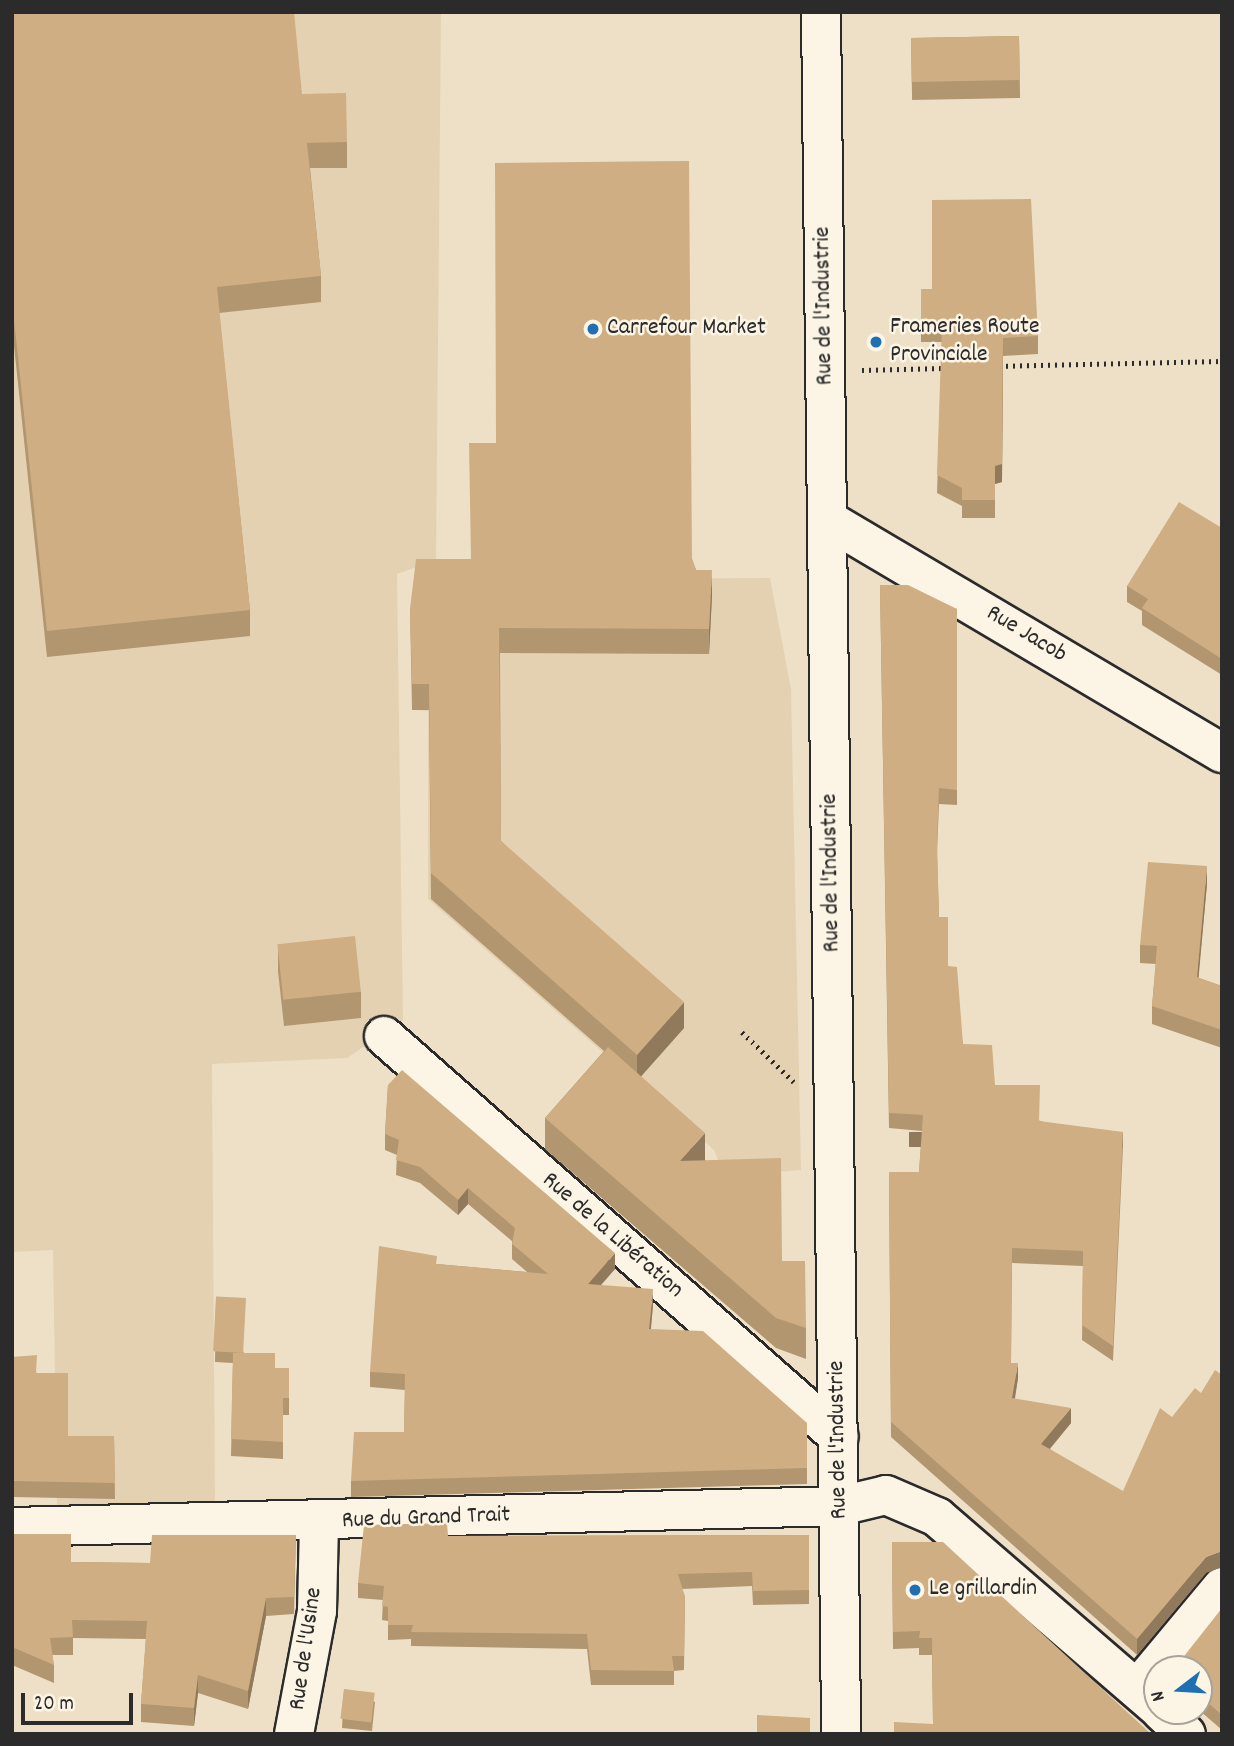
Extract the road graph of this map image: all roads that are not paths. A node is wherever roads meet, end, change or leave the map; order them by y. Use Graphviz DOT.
graph roads {
  1 [pos="821,12"];
  2 [pos="828,520"];
  3 [pos="1222,753"];
  4 [pos="384,1036"];
  5 [pos="839,1437"];
  6 [pos="840,1506"];
  7 [pos="319,1522"];
  8 [pos="12,1527"];
  9 [pos="1222,1587"];
  10 [pos="1181,1655"];
  11 [pos="1143,1694"];
  12 [pos="294,1734"];
  13 [pos="841,1734"];
  1 -- 2 [label="street, Rue de l'Industrie"];
  2 -- 3 [label="street, Rue Jacob"];
  2 -- 5 [label="street, Rue de l'Industrie"];
  4 -- 5 [label="street, Rue de la Libération"];
  5 -- 6 [label="street, Rue de l'Industrie"];
  6 -- 7 [label="street, Rue du Grand Trait"];
  6 -- 11 [label="street"];
  6 -- 13 [label="street, Rue de l'Industrie"];
  7 -- 8 [label="street, Rue du Grand Trait"];
  7 -- 12 [label="street, Rue de l'Usine"];
  9 -- 10 [label="street"];
}
